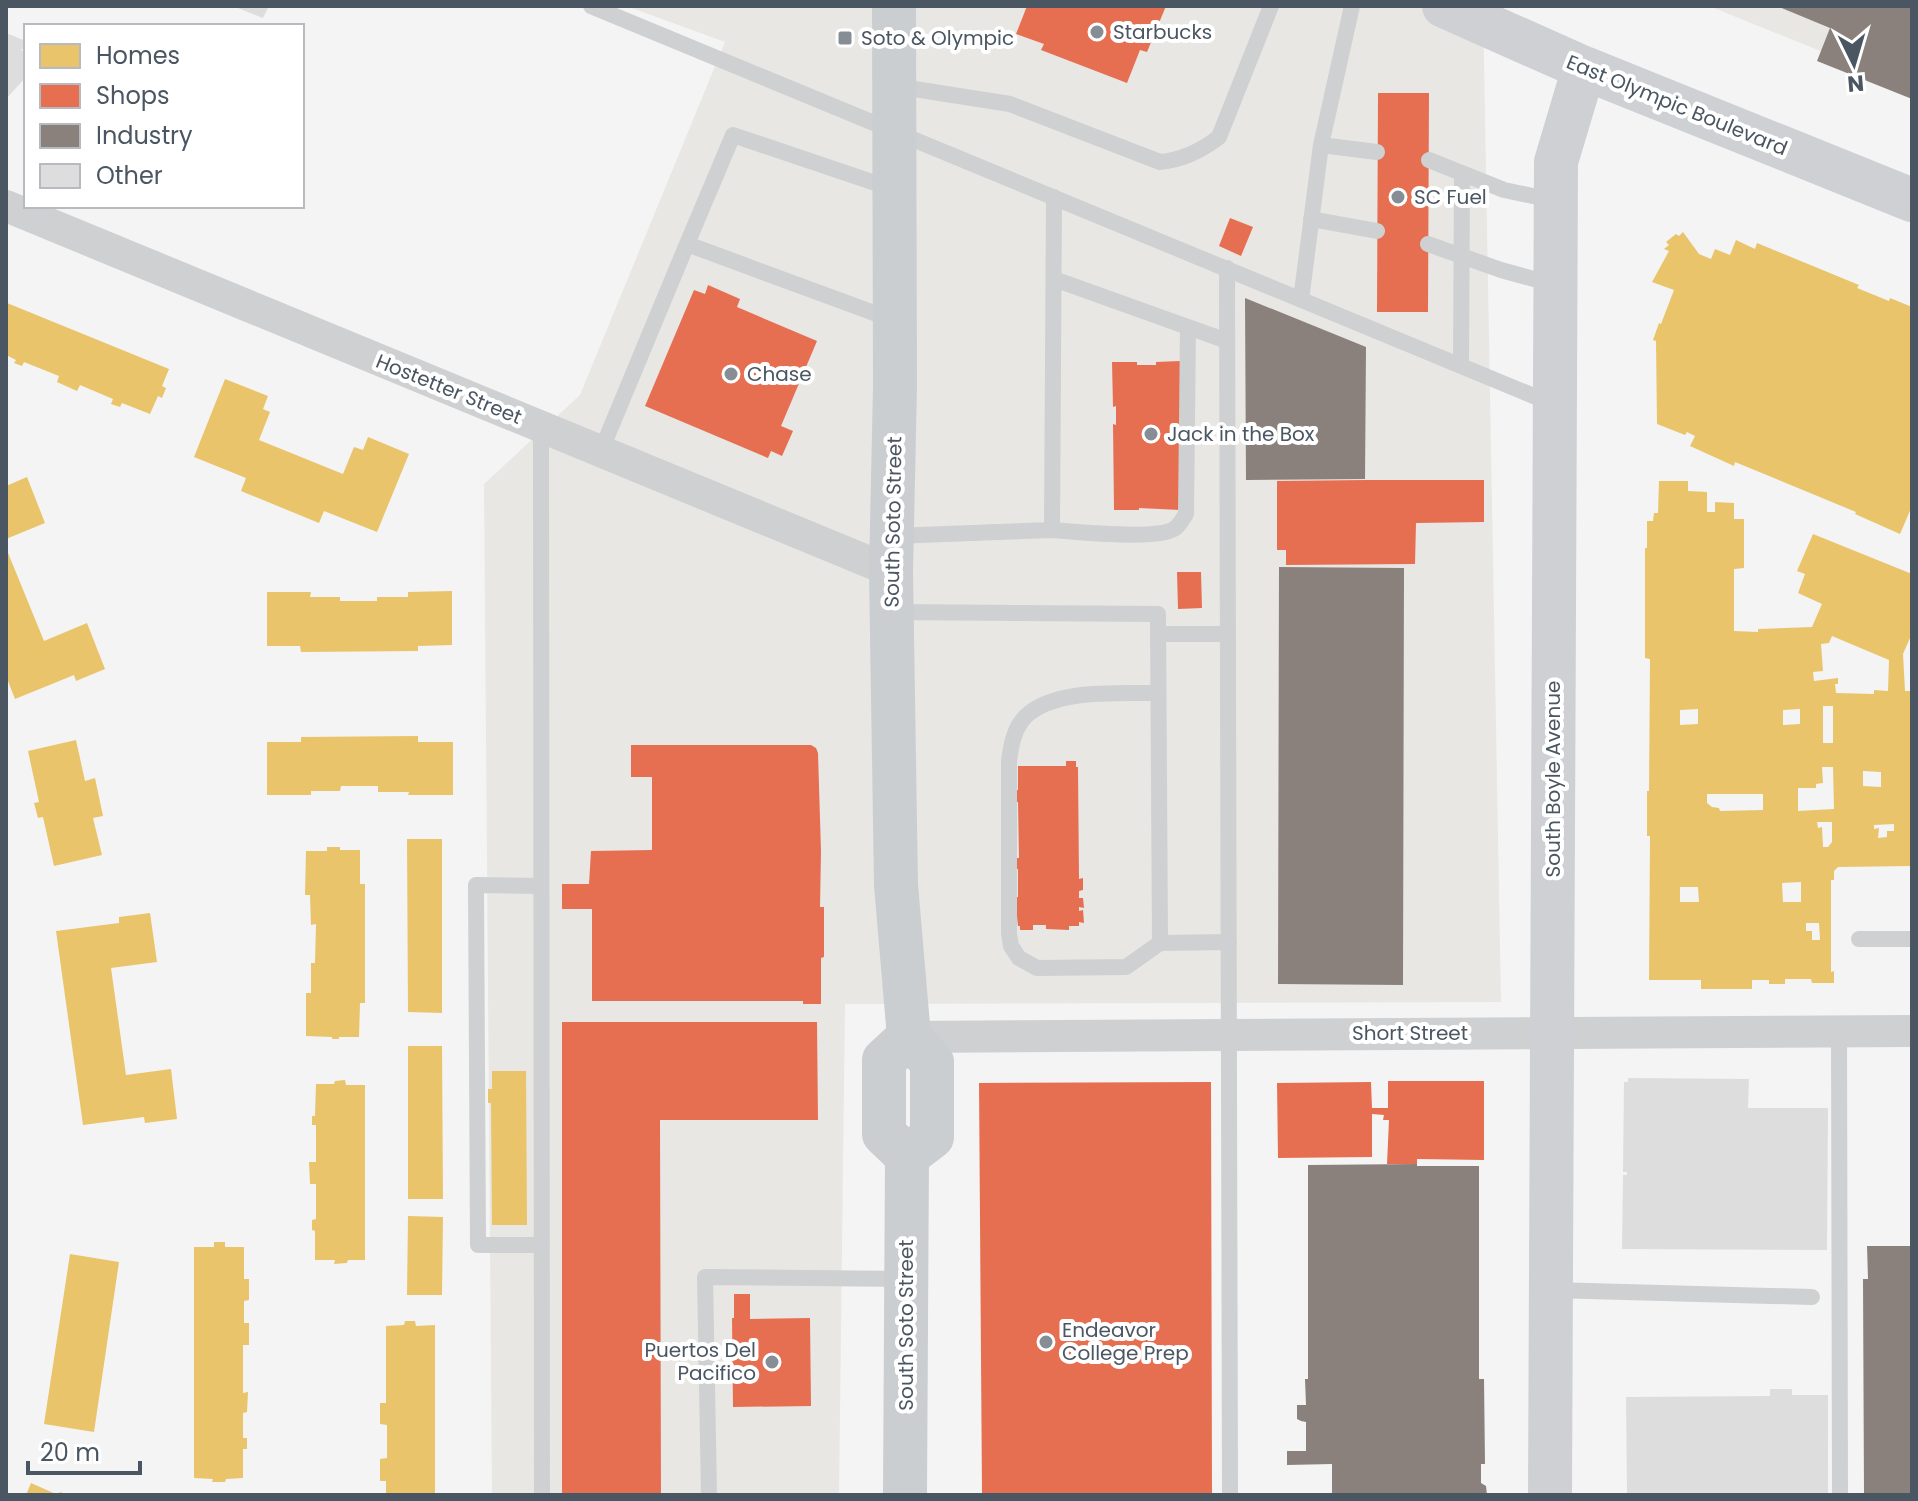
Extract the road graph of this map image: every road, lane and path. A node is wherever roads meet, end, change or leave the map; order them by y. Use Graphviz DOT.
graph roads {
  1 [pos="591,6"];
  2 [pos="894,6"];
  3 [pos="1271,6"];
  4 [pos="1352,6"];
  5 [pos="1444,6"];
  6 [pos="1584,68"];
  7 [pos="894,86"];
  8 [pos="894,130"];
  9 [pos="1321,145"];
  10 [pos="1377,152"];
  11 [pos="1429,160"];
  12 [pos="1462,173"];
  13 [pos="894,189"];
  14 [pos="1054,197"];
  15 [pos="1912,200"];
  16 [pos="1556,201"];
  17 [pos="6,206"];
  18 [pos="1311,219"];
  19 [pos="1377,231"];
  20 [pos="687,244"];
  21 [pos="1428,244"];
  22 [pos="1462,256"];
  23 [pos="1227,268"];
  24 [pos="1054,279"];
  25 [pos="1556,285"];
  26 [pos="1301,300"];
  27 [pos="894,321"];
  28 [pos="1188,327"];
  29 [pos="1227,341"];
  30 [pos="1461,366"];
  31 [pos="1555,405"];
  32 [pos="541,427"];
  33 [pos="601,451"];
  34 [pos="1052,530"];
  35 [pos="892,573"];
  36 [pos="1158,634"];
  37 [pos="1228,634"];
  38 [pos="1158,693"];
  39 [pos="541,886"];
  40 [pos="1859,939"];
  41 [pos="1912,939"];
  42 [pos="1229,942"];
  43 [pos="1160,943"];
  44 [pos="1912,1031"];
  45 [pos="1551,1032"];
  46 [pos="1839,1032"];
  47 [pos="1229,1034"];
  48 [pos="909,1037"];
  49 [pos="542,1245"];
  50 [pos="906,1279"];
  51 [pos="1550,1290"];
  52 [pos="1812,1297"];
  53 [pos="542,1495"];
  54 [pos="709,1495"];
  55 [pos="905,1495"];
  56 [pos="1230,1495"];
  57 [pos="1550,1495"];
  58 [pos="1840,1495"];
  1 -- 8 [label="lane"];
  2 -- 7 [label="main road, South Soto Street"];
  3 -- 7 [label="lane"];
  4 -- 9 [label="lane"];
  5 -- 6 [label="main road, East Olympic Boulevard"];
  6 -- 15 [label="main road, East Olympic Boulevard"];
  6 -- 16 [label="main road, South Boyle Avenue"];
  7 -- 8 [label="main road, South Soto Street"];
  8 -- 13 [label="main road, South Soto Street"];
  8 -- 14 [label="lane"];
  9 -- 10 [label="lane"];
  9 -- 18 [label="lane"];
  11 -- 12 [label="lane"];
  12 -- 16 [label="lane"];
  12 -- 22 [label="lane"];
  13 -- 20 [label="lane"];
  13 -- 27 [label="main road, South Soto Street"];
  14 -- 23 [label="lane"];
  14 -- 24 [label="lane"];
  16 -- 25 [label="main road, South Boyle Avenue"];
  17 -- 32 [label="street, Hostetter Street"];
  18 -- 19 [label="lane"];
  18 -- 26 [label="lane"];
  20 -- 27 [label="lane"];
  20 -- 33 [label="lane"];
  21 -- 22 [label="lane"];
  22 -- 25 [label="lane"];
  22 -- 30 [label="lane"];
  23 -- 26 [label="lane"];
  23 -- 29 [label="lane"];
  24 -- 28 [label="lane"];
  24 -- 34 [label="lane"];
  25 -- 31 [label="main road, South Boyle Avenue"];
  26 -- 30 [label="lane"];
  27 -- 35 [label="main road, South Soto Street"];
  28 -- 29 [label="lane"];
  28 -- 34 [label="lane"];
  29 -- 37 [label="lane"];
  30 -- 31 [label="lane"];
  31 -- 45 [label="main road, South Boyle Avenue"];
  32 -- 33 [label="street, Hostetter Street"];
  32 -- 39 [label="lane"];
  33 -- 35 [label="street, Hostetter Street"];
  34 -- 35 [label="lane"];
  35 -- 36 [label="lane"];
  35 -- 48 [label="main road, South Soto Street"];
  36 -- 37 [label="lane"];
  36 -- 38 [label="lane"];
  37 -- 42 [label="lane"];
  38 -- 43 [label="lane"];
  38 -- 43 [label="lane"];
  39 -- 49 [label="lane"];
  39 -- 49 [label="lane"];
  40 -- 41 [label="lane"];
  42 -- 43 [label="lane"];
  42 -- 47 [label="lane"];
  44 -- 46 [label="street, Short Street"];
  45 -- 46 [label="street, Short Street"];
  45 -- 47 [label="street, Short Street"];
  45 -- 51 [label="main road, South Boyle Avenue"];
  46 -- 58 [label="lane"];
  47 -- 48 [label="street, Short Street"];
  47 -- 56 [label="lane"];
  48 -- 50 [label="main road, South Soto Street"];
  49 -- 53 [label="lane"];
  50 -- 54 [label="lane"];
  50 -- 55 [label="main road, South Soto Street"];
  51 -- 52 [label="lane"];
  51 -- 57 [label="main road, South Boyle Avenue"];
}
